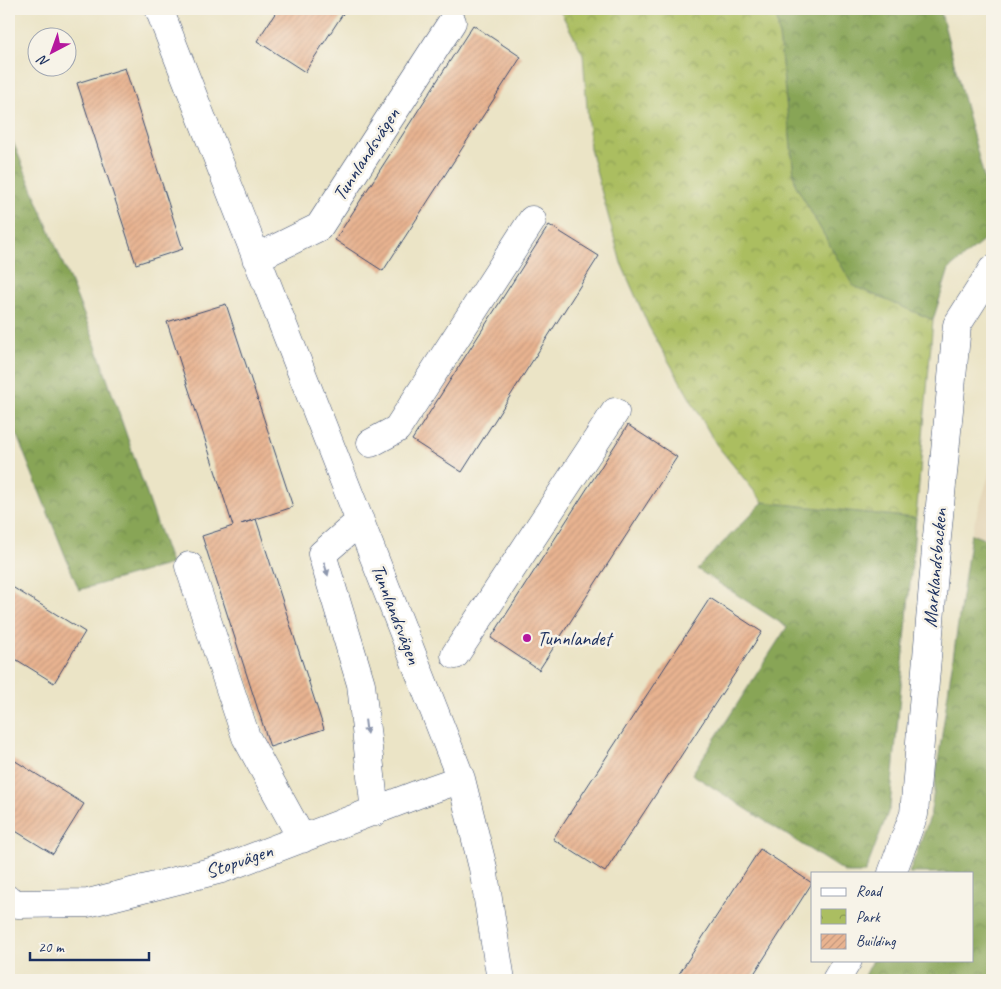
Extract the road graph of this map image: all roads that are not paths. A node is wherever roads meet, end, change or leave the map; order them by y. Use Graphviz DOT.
graph roads {
  1 [pos="159,9"];
  2 [pos="452,22"];
  3 [pos="532,220"];
  4 [pos="256,258"];
  5 [pos="992,270"];
  6 [pos="615,412"];
  7 [pos="371,443"];
  8 [pos="360,521"];
  9 [pos="188,566"];
  10 [pos="455,655"];
  11 [pos="461,779"];
  12 [pos="375,812"];
  13 [pos="302,839"];
  14 [pos="892,872"];
  15 [pos="9,900"];
  16 [pos="847,962"];
  17 [pos="501,980"];
  18 [pos="836,980"];
  1 -- 4 [label="street, Tunnlandsvägen"];
  2 -- 4 [label="street, Tunnlandsvägen"];
  3 -- 7 [label="street"];
  4 -- 8 [label="street, Tunnlandsvägen"];
  5 -- 14 [label="street, Marklandsbacken"];
  6 -- 10 [label="street, Tunnlandsvägen"];
  8 -- 11 [label="street, Tunnlandsvägen"];
  8 -- 12 [label="street, one-way"];
  9 -- 13 [label="street"];
  11 -- 12 [label="street, Stopvägen"];
  11 -- 17 [label="street, Tunnlandsvägen"];
  12 -- 13 [label="street, Stopvägen"];
  13 -- 15 [label="street, Stopvägen"];
  16 -- 18 [label="street"];
}
